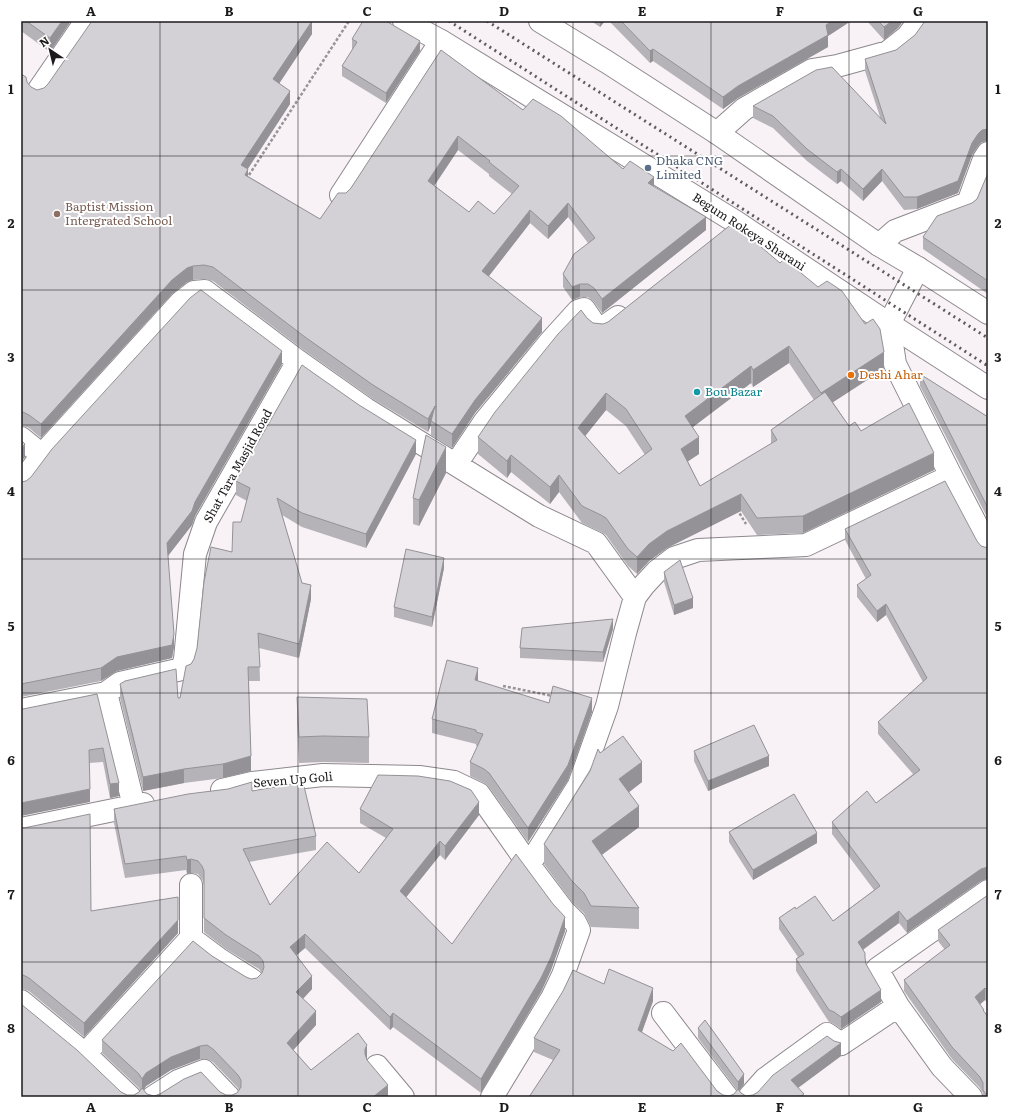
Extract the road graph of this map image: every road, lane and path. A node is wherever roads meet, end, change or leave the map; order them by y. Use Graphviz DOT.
graph roads {
  1 [pos="86,21"];
  2 [pos="349,21"];
  3 [pos="404,21"];
  4 [pos="540,21"];
  5 [pos="919,21"];
  6 [pos="441,41"];
  7 [pos="38,91"];
  8 [pos="717,134"];
  9 [pos="988,153"];
  10 [pos="249,175"];
  11 [pos="341,195"];
  12 [pos="736,222"];
  13 [pos="718,236"];
  14 [pos="879,245"];
  15 [pos="918,268"];
  16 [pos="634,304"];
  17 [pos="988,313"];
  18 [pos="888,324"];
  19 [pos="298,361"];
  20 [pos="988,388"];
  21 [pos="21,438"];
  22 [pos="42,455"];
  23 [pos="456,464"];
  24 [pos="950,476"];
  25 [pos="21,483"];
  26 [pos="737,508"];
  27 [pos="759,547"];
  28 [pos="988,547"];
  29 [pos="635,597"];
  30 [pos="503,686"];
  31 [pos="106,693"];
  32 [pos="555,696"];
  33 [pos="21,710"];
  34 [pos="202,793"];
  35 [pos="164,800"];
  36 [pos="134,806"];
  37 [pos="21,829"];
  38 [pos="529,865"];
  39 [pos="191,885"];
  40 [pos="988,891"];
  41 [pos="191,938"];
  42 [pos="252,980"];
  43 [pos="21,1001"];
  44 [pos="898,1006"];
  45 [pos="663,1013"];
  46 [pos="85,1054"];
  47 [pos="377,1066"];
  48 [pos="130,1097"];
  49 [pos="153,1097"];
  50 [pos="229,1097"];
  51 [pos="403,1097"];
  52 [pos="492,1097"];
  53 [pos="727,1097"];
  54 [pos="749,1097"];
  55 [pos="971,1097"];
  1 -- 7 [label="street"];
  2 -- 10 [label="path"];
  3 -- 6 [label="street, Begum Rokeya Sharani"];
  4 -- 8 [label="street"];
  5 -- 8 [label="street"];
  6 -- 11 [label="street"];
  6 -- 12 [label="street, Begum Rokeya Sharani"];
  8 -- 14 [label="street"];
  9 -- 14 [label="street"];
  12 -- 13 [label="street"];
  12 -- 18 [label="street, Begum Rokeya Sharani"];
  14 -- 15 [label="street"];
  15 -- 17 [label="street"];
  15 -- 18 [label="street"];
  16 -- 23 [label="street"];
  18 -- 20 [label="street, Begum Rokeya Sharani"];
  18 -- 24 [label="street"];
  19 -- 22 [label="street"];
  19 -- 23 [label="street"];
  19 -- 31 [label="street, Shat Tara Masjid Road"];
  21 -- 22 [label="street"];
  22 -- 25 [label="street"];
  23 -- 29 [label="street"];
  24 -- 27 [label="street"];
  24 -- 28 [label="street"];
  26 -- 27 [label="path"];
  27 -- 29 [label="street"];
  29 -- 38 [label="street"];
  30 -- 32 [label="path"];
  31 -- 33 [label="street, Shat Tara Masjid Road"];
  31 -- 36 [label="street"];
  34 -- 38 [label="street, Seven Up Goli"];
  35 -- 36 [label="street"];
  36 -- 37 [label="street"];
  38 -- 52 [label="street, Seven Up Goli"];
  39 -- 41 [label="street"];
  40 -- 44 [label="street"];
  41 -- 42 [label="street"];
  41 -- 46 [label="street"];
  43 -- 46 [label="street"];
  44 -- 54 [label="street"];
  44 -- 55 [label="street"];
  45 -- 53 [label="street"];
  46 -- 48 [label="street"];
  47 -- 51 [label="street"];
  49 -- 50 [label="street"];
}
